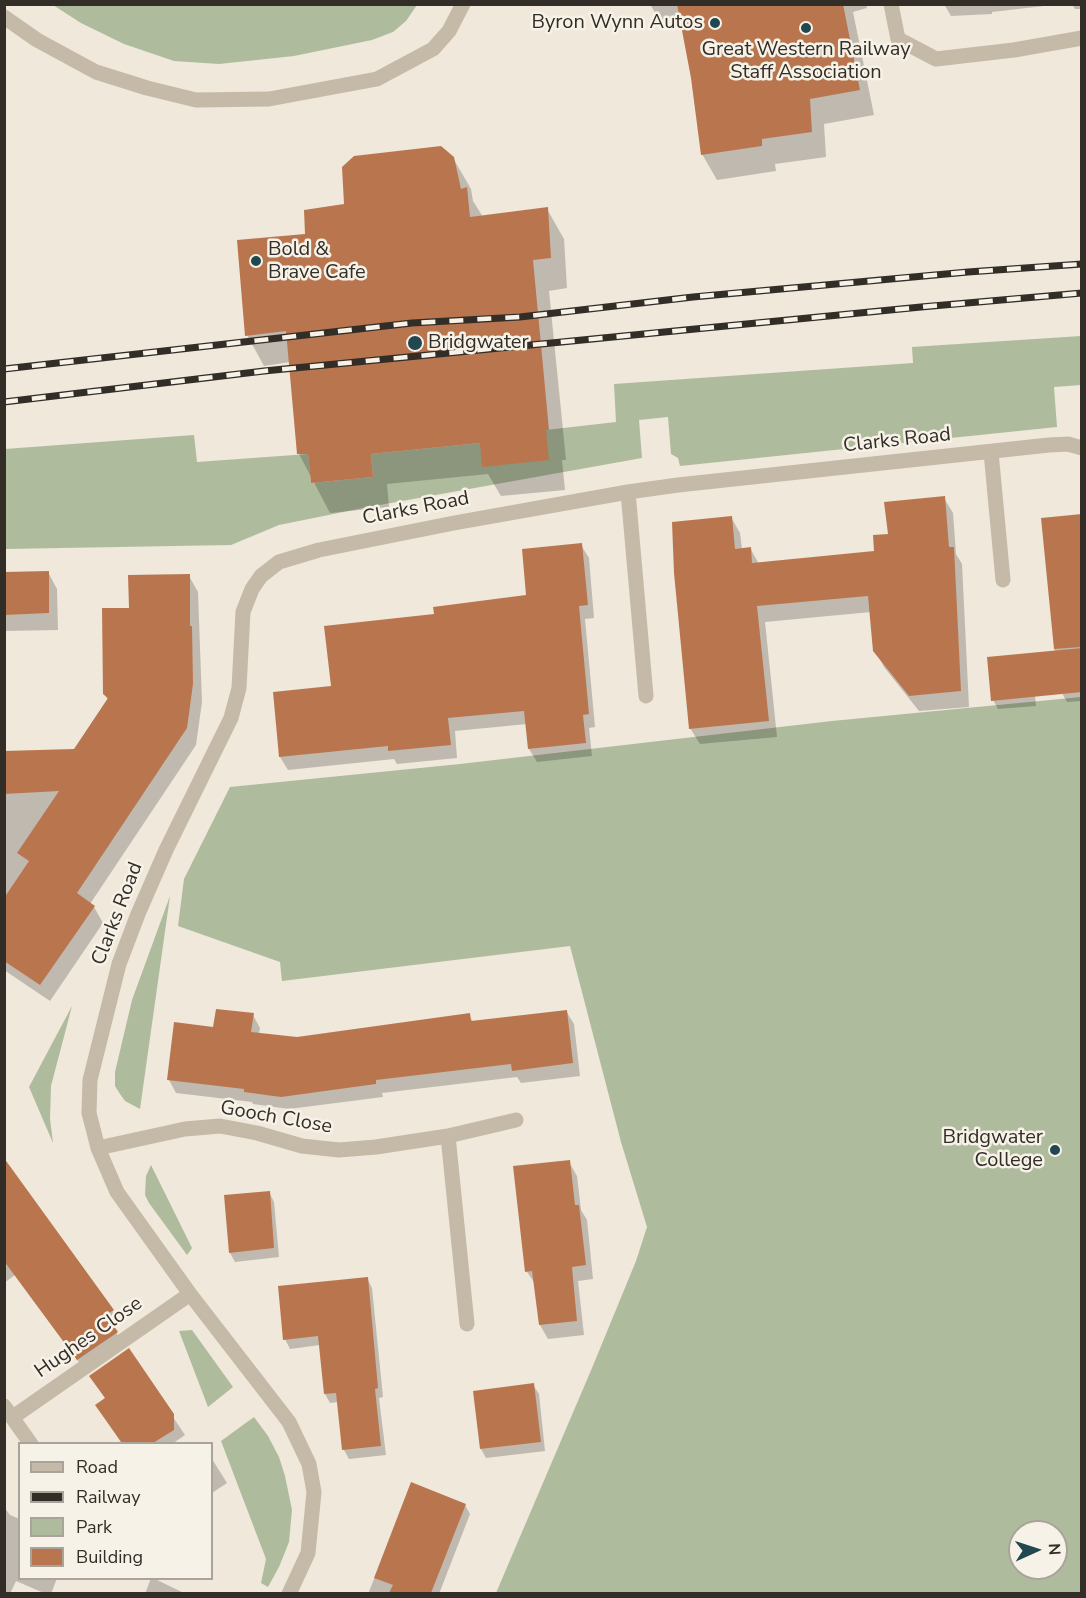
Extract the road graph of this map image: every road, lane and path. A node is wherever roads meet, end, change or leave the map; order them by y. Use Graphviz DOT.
graph roads {
  1 [pos="463,4"];
  2 [pos="891,4"];
  3 [pos="4,17"];
  4 [pos="1082,38"];
  5 [pos="1082,448"];
  6 [pos="991,452"];
  7 [pos="627,492"];
  8 [pos="1003,580"];
  9 [pos="646,696"];
  10 [pos="516,1120"];
  11 [pos="448,1137"];
  12 [pos="98,1148"];
  13 [pos="190,1294"];
  14 [pos="467,1323"];
  15 [pos="9,1411"];
  16 [pos="30,1442"];
  17 [pos="289,1593"];
  1 -- 3 [label="street"];
  2 -- 4 [label="street"];
  5 -- 6 [label="street, Clarks Road"];
  6 -- 7 [label="street, Clarks Road"];
  6 -- 8 [label="street"];
  7 -- 9 [label="street"];
  7 -- 12 [label="street, Clarks Road"];
  10 -- 11 [label="street, Gooch Close"];
  11 -- 12 [label="street, Gooch Close"];
  11 -- 14 [label="street"];
  12 -- 13 [label="street, Clarks Road"];
  13 -- 15 [label="street, Hughes Close"];
  13 -- 17 [label="street, Clarks Road"];
  15 -- 16 [label="street, Hughes Close"];
}
